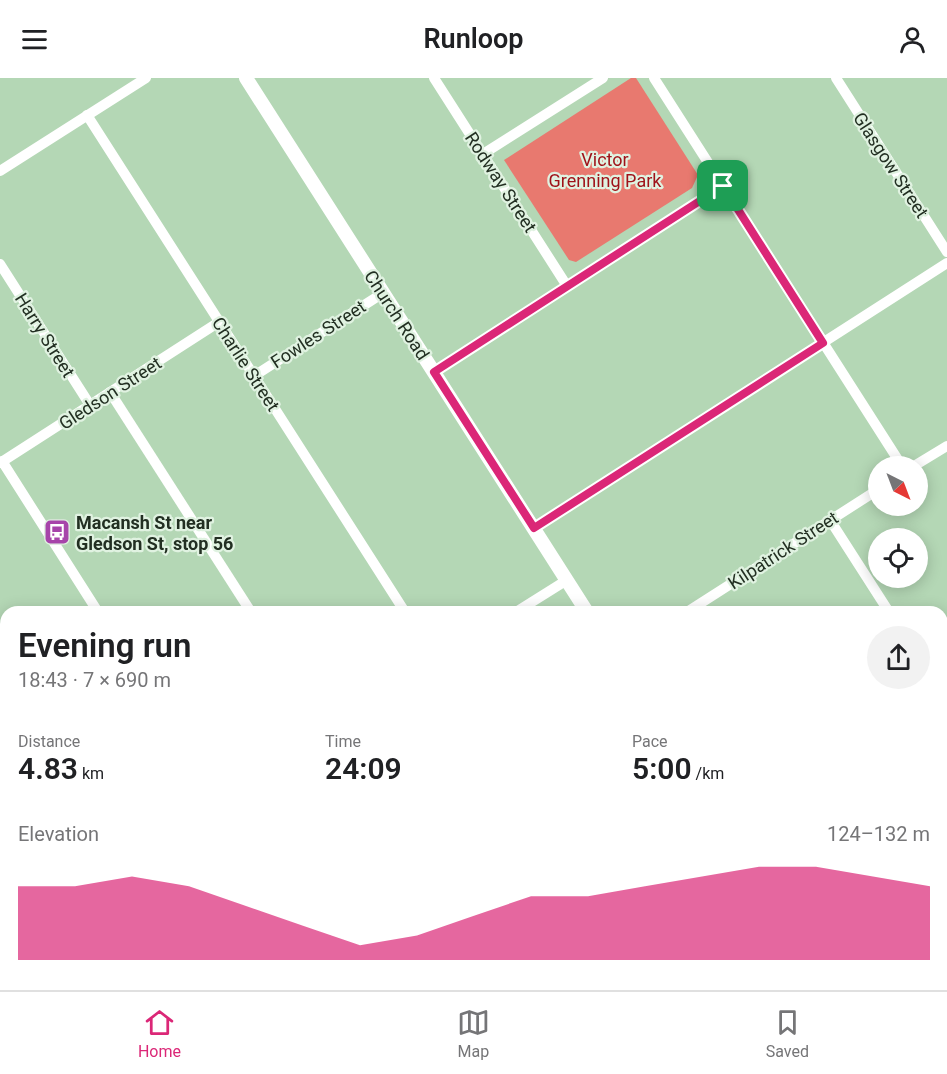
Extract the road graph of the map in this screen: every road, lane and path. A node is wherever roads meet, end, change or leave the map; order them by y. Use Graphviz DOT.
graph roads {
  1 [pos="146,78"];
  2 [pos="246,78"];
  3 [pos="434,78"];
  4 [pos="603,78"];
  5 [pos="654,78"];
  6 [pos="836,78"];
  7 [pos="87,116"];
  8 [pos="483,154"];
  9 [pos="0,171"];
  10 [pos="723,186"];
  11 [pos="947,252"];
  12 [pos="947,263"];
  13 [pos="0,264"];
  14 [pos="567,286"];
  15 [pos="383,293"];
  16 [pos="219,322"];
  17 [pos="823,343"];
  18 [pos="434,372"];
  19 [pos="254,376"];
  20 [pos="110,392"];
  21 [pos="90,405"];
  22 [pos="947,447"];
  23 [pos="896,456"];
  24 [pos="928,458"];
  25 [pos="1,462"];
  26 [pos="868,496"];
  27 [pos="830,520"];
  28 [pos="534,528"];
  29 [pos="567,580"];
  30 [pos="94,606"];
  31 [pos="247,606"];
  32 [pos="398,606"];
  33 [pos="526,606"];
  34 [pos="583,606"];
  35 [pos="696,606"];
  36 [pos="885,606"];
  1 -- 7 [label="street"];
  2 -- 15 [label="street, Church Road"];
  3 -- 8 [label="street, Rodway Street"];
  4 -- 8 [label="street"];
  5 -- 10 [label="street"];
  6 -- 11 [label="street, Glasgow Street"];
  7 -- 9 [label="street"];
  7 -- 16 [label="street, Charlie Street"];
  8 -- 14 [label="street, Rodway Street"];
  10 -- 14 [label="street"];
  10 -- 17 [label="street"];
  12 -- 17 [label="street"];
  13 -- 21 [label="street, Harry Street"];
  14 -- 18 [label="street"];
  15 -- 18 [label="street, Church Road"];
  15 -- 19 [label="street, Fowles Street"];
  16 -- 19 [label="street, Charlie Street"];
  16 -- 20 [label="street, Gledson Street"];
  17 -- 23 [label="street"];
  17 -- 28 [label="street"];
  18 -- 28 [label="street, Church Road"];
  19 -- 32 [label="street, Charlie Street"];
  20 -- 21 [label="street, Gledson Street"];
  20 -- 31 [label="street"];
  21 -- 25 [label="street, Gledson Street"];
  22 -- 24 [label="street"];
  25 -- 30 [label="street"];
  26 -- 27 [label="street, Kilpatrick Street"];
  27 -- 35 [label="street, Kilpatrick Street"];
  27 -- 36 [label="street"];
  28 -- 29 [label="street, Church Road"];
  29 -- 33 [label="street"];
  29 -- 34 [label="street, Church Road"];
}
